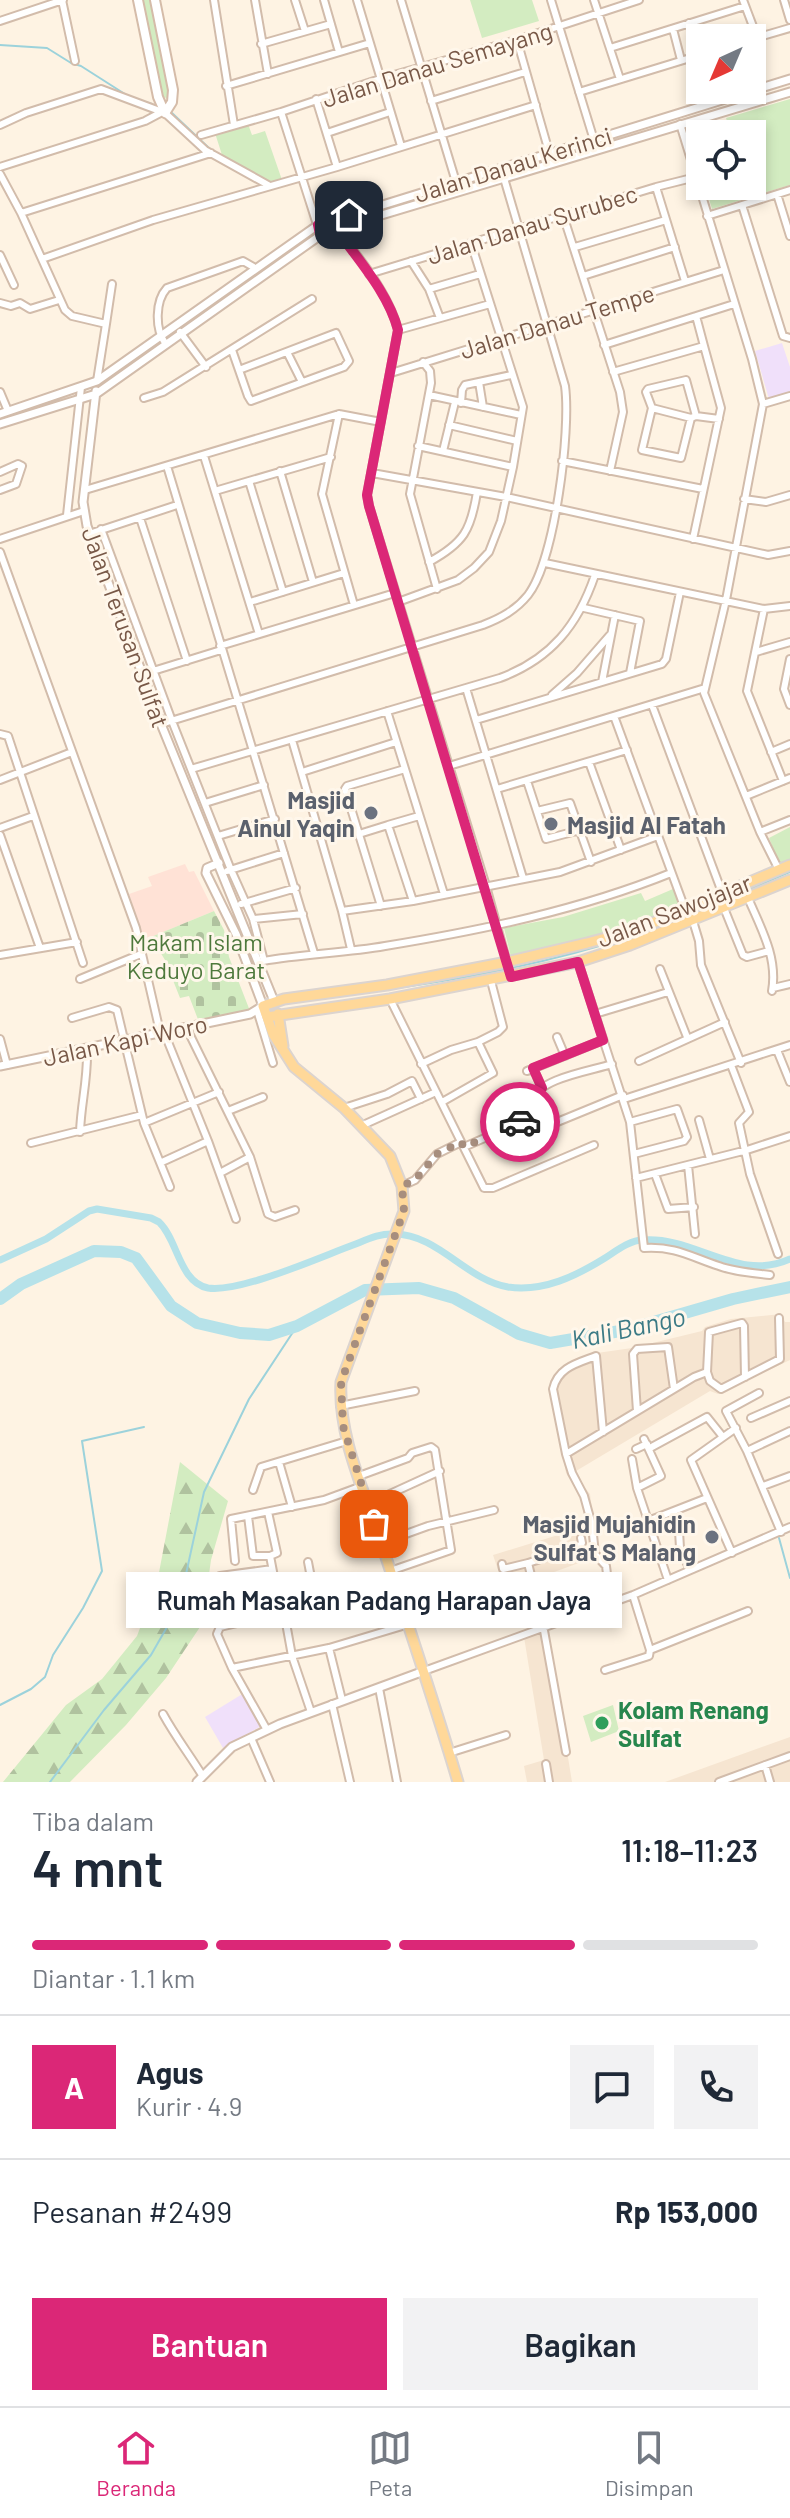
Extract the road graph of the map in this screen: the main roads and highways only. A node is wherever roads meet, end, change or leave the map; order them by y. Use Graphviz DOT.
graph roads {
  1 [pos="138,0"];
  2 [pos="155,0"];
  3 [pos="790,865"];
  4 [pos="777,876"];
  5 [pos="790,880"];
  6 [pos="723,900"];
  7 [pos="672,921"];
  8 [pos="509,968"];
  9 [pos="274,1001"];
  10 [pos="260,1013"];
  11 [pos="279,1016"];
  12 [pos="283,1046"];
  13 [pos="458,1782"];
  1 -- 2 [label="main road"];
  3 -- 4 [label="main road, Jalan Sawojajar"];
  4 -- 5 [label="main road, Jalan Sawojajar"];
  4 -- 6 [label="main road, Jalan Sawojajar"];
  4 -- 6 [label="main road, Jalan Sawojajar"];
  6 -- 7 [label="main road, Jalan Sawojajar"];
  6 -- 7 [label="main road, Jalan Sawojajar"];
  7 -- 8 [label="main road, Jalan Sawojajar"];
  7 -- 8 [label="main road, Jalan Sawojajar"];
  8 -- 9 [label="main road, Jalan Sawojajar"];
  8 -- 11 [label="main road, Jalan Sawojajar"];
  9 -- 10 [label="main road, Jalan Kapi Woro"];
  9 -- 11 [label="main road, Jalan Terusan Sulfat"];
  10 -- 11 [label="main road, Jalan Kapi Woro"];
  10 -- 12 [label="main road, Jalan Terusan Sulfat"];
  11 -- 12 [label="main road, Jalan Terusan Sulfat"];
  12 -- 13 [label="main road, Jalan Terusan Sulfat"];
}
